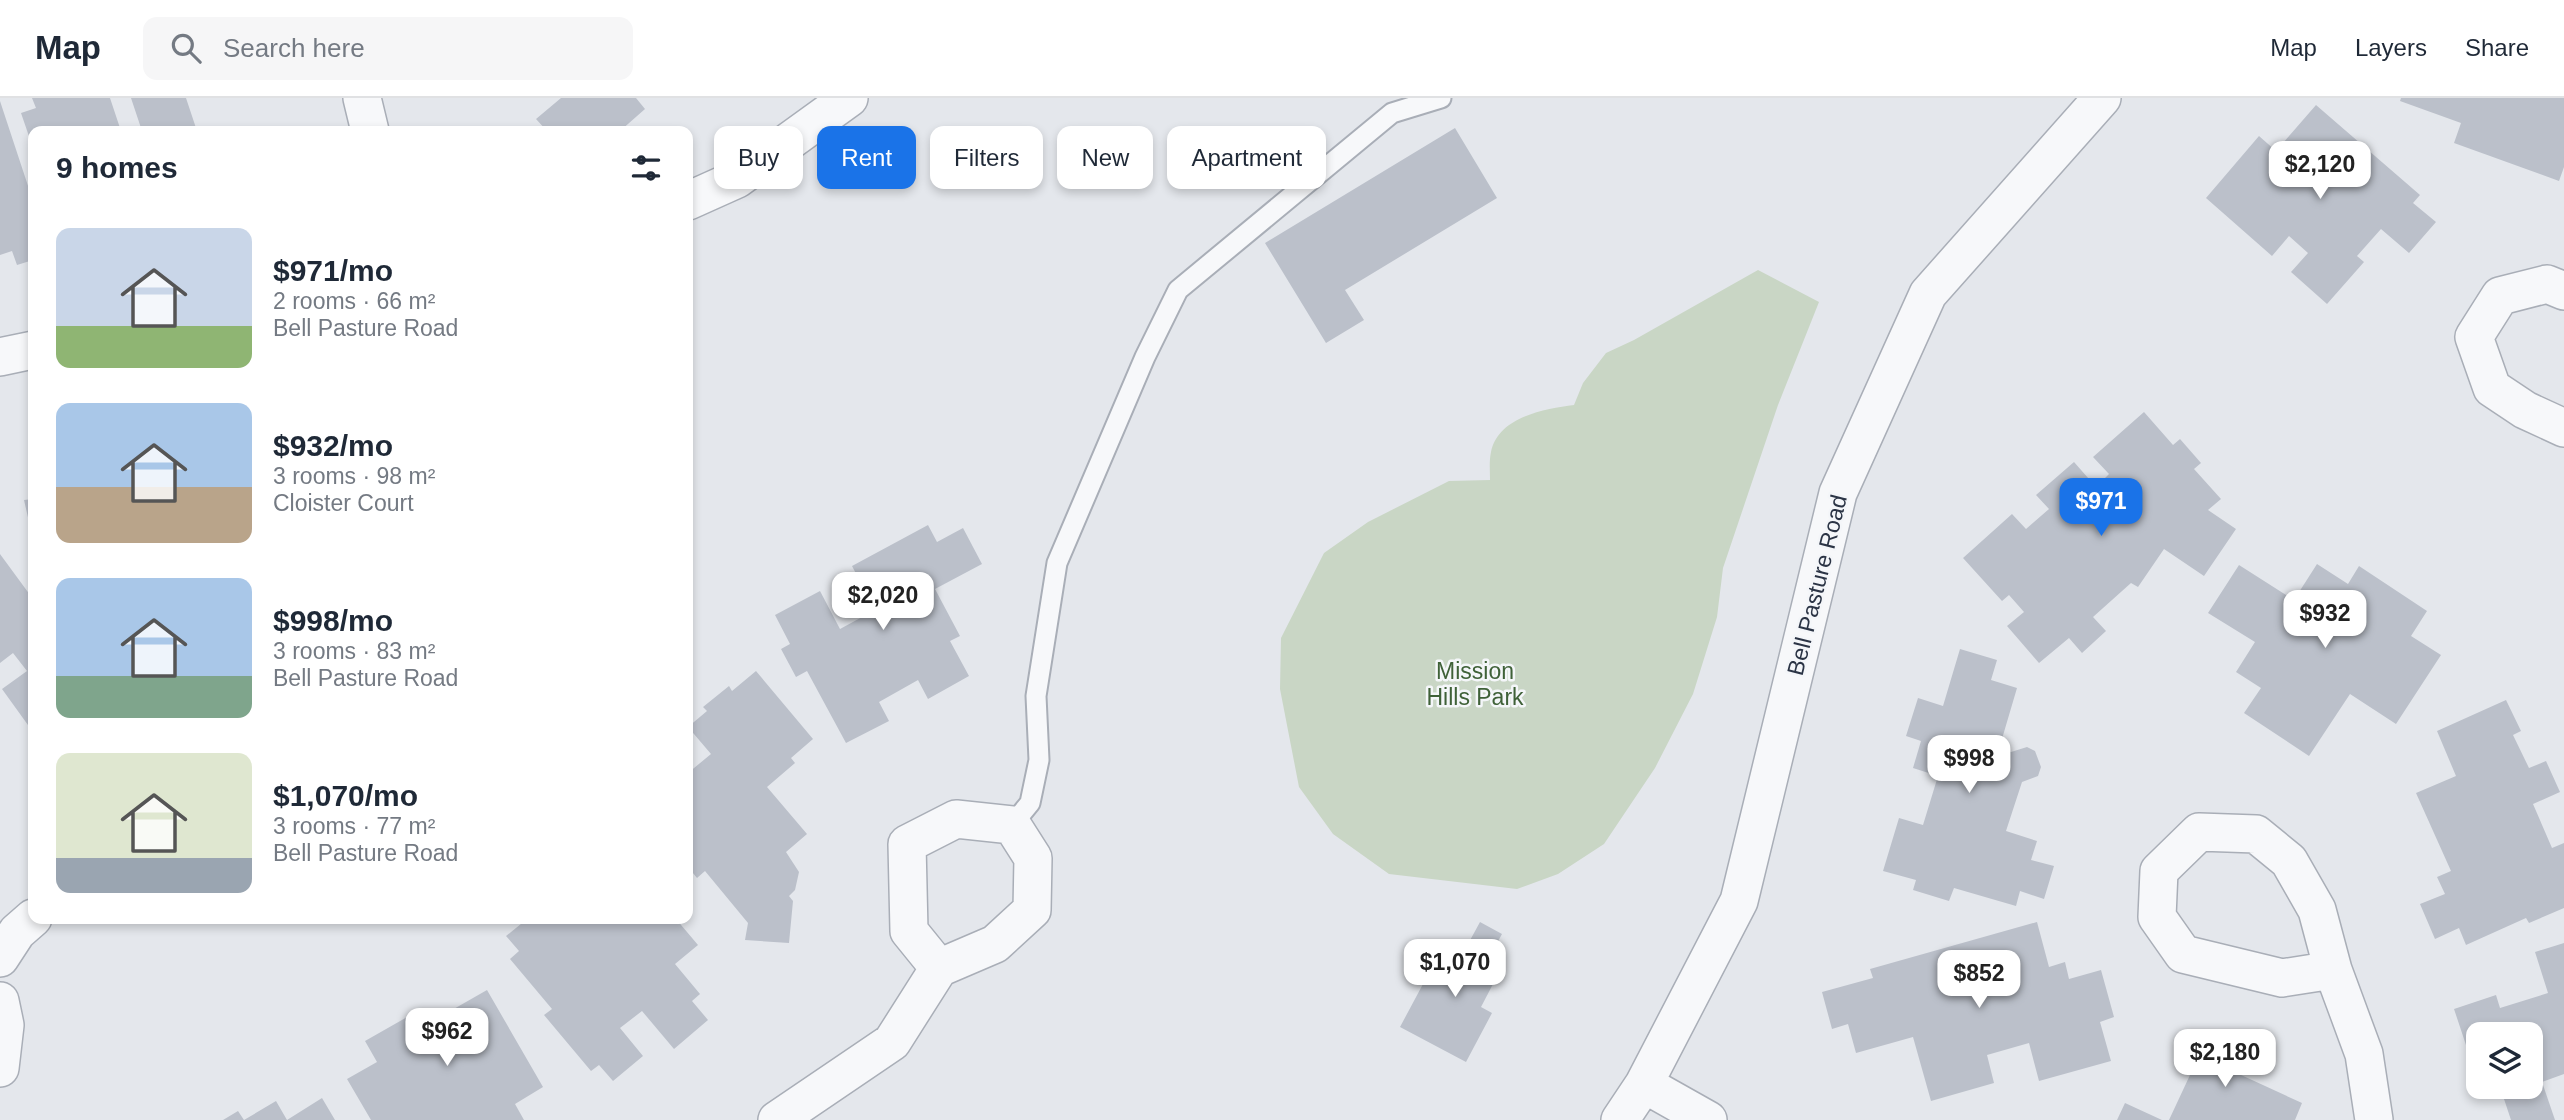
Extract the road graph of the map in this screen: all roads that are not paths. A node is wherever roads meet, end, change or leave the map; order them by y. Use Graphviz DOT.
graph roads {
  1 [pos="362,98"];
  2 [pos="849,98"];
  3 [pos="1441,98"];
  4 [pos="2102,98"];
  5 [pos="369,126"];
  6 [pos="693,199"];
  7 [pos="2564,291"];
  8 [pos="28,351"];
  9 [pos="0,357"];
  10 [pos="2564,429"];
  11 [pos="1012,825"];
  12 [pos="28,922"];
  13 [pos="0,958"];
  14 [pos="939,968"];
  15 [pos="2333,970"];
  16 [pos="0,1001"];
  17 [pos="0,1068"];
  18 [pos="1644,1084"];
  19 [pos="777,1120"];
  20 [pos="1620,1120"];
  21 [pos="1708,1120"];
  22 [pos="2374,1120"];
  1 -- 5 [label="street"];
  2 -- 6 [label="street"];
  3 -- 11 [label="lane"];
  4 -- 18 [label="street, Bell Pasture Road"];
  7 -- 10 [label="street"];
  8 -- 9 [label="street"];
  11 -- 14 [label="street"];
  11 -- 14 [label="street"];
  12 -- 13 [label="street"];
  14 -- 19 [label="street"];
  15 -- 15 [label="street"];
  15 -- 22 [label="street"];
  16 -- 17 [label="street"];
  18 -- 20 [label="street, Bell Pasture Road"];
  18 -- 21 [label="street"];
}
